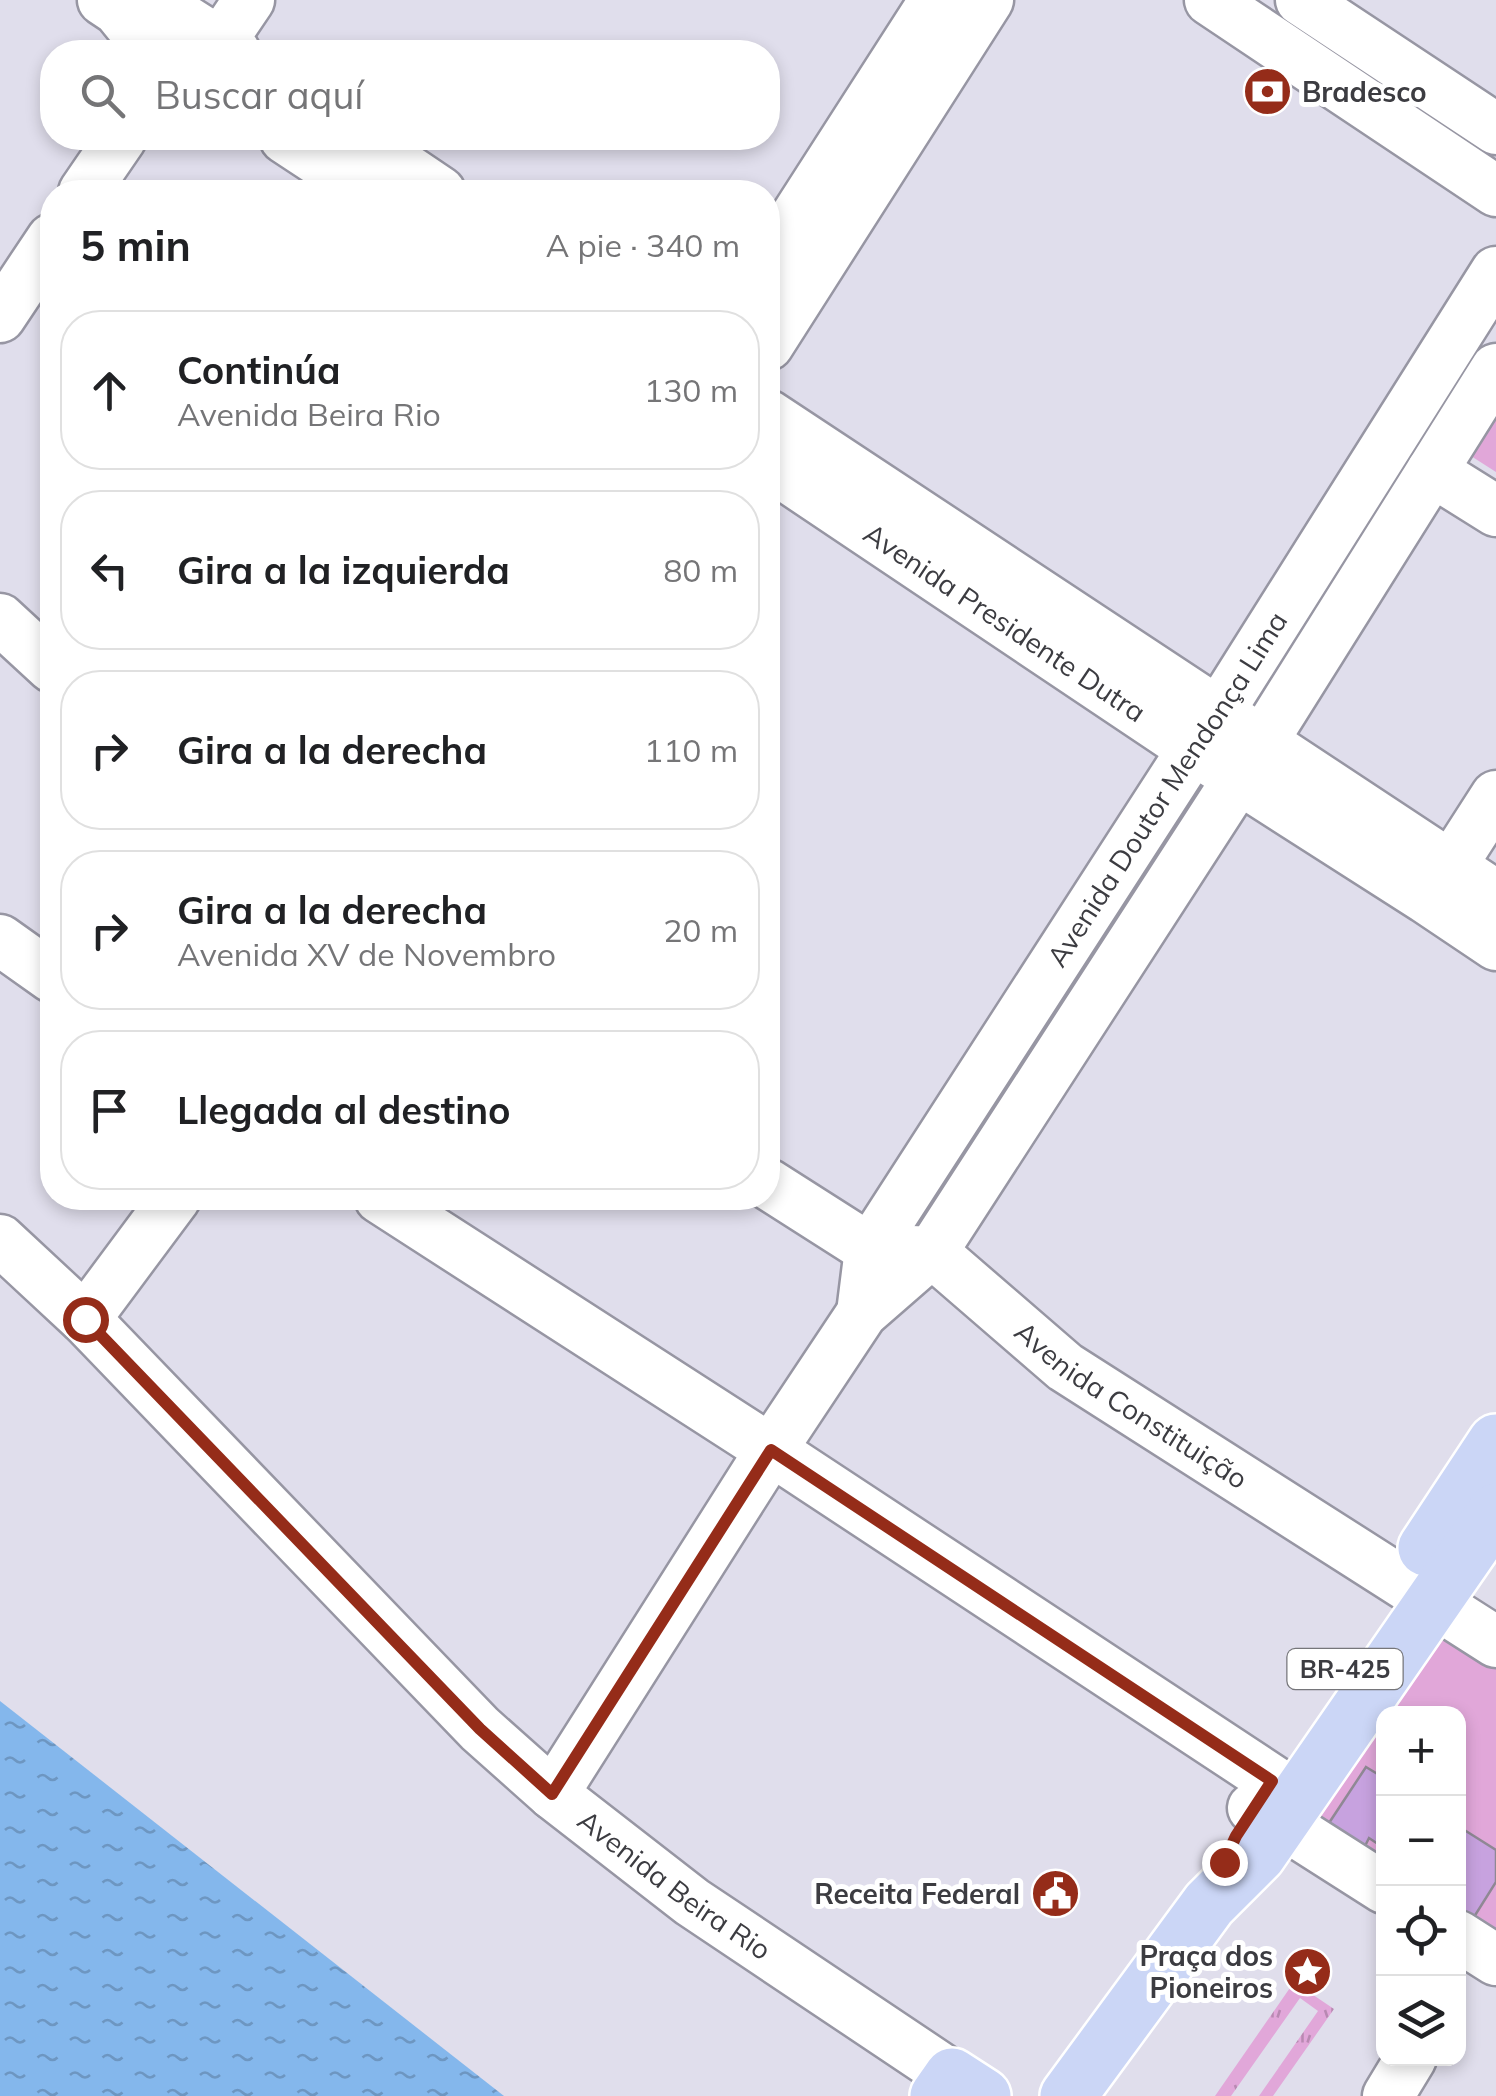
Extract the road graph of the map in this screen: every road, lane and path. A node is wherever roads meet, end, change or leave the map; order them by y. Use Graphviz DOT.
graph roads {
  1 [pos="249,0"];
  2 [pos="935,0"];
  3 [pos="988,0"];
  4 [pos="1210,0"];
  5 [pos="1301,0"];
  6 [pos="110,5"];
  7 [pos="161,34"];
  8 [pos="228,40"];
  9 [pos="1496,129"];
  10 [pos="113,150"];
  11 [pos="303,150"];
  12 [pos="378,150"];
  13 [pos="92,180"];
  14 [pos="349,180"];
  15 [pos="422,180"];
  16 [pos="1496,191"];
  17 [pos="780,241"];
  18 [pos="40,257"];
  19 [pos="1496,272"];
  20 [pos="0,317"];
  21 [pos="780,325"];
  22 [pos="1496,370"];
  23 [pos="780,424"];
  24 [pos="1432,470"];
  25 [pos="780,471"];
  26 [pos="1496,511"];
  27 [pos="0,619"];
  28 [pos="40,656"];
  29 [pos="1206,731"];
  30 [pos="1250,760"];
  31 [pos="1496,796"];
  32 [pos="1438,882"];
  33 [pos="1496,896"];
  34 [pos="0,940"];
  35 [pos="1496,945"];
  36 [pos="40,968"];
  37 [pos="780,1192"];
  38 [pos="166,1210"];
  39 [pos="399,1210"];
  40 [pos="0,1240"];
  41 [pos="870,1249"];
  42 [pos="932,1252"];
  43 [pos="862,1312"];
  44 [pos="85,1319"];
  45 [pos="1496,1442"];
  46 [pos="771,1450"];
  47 [pos="1496,1511"];
  48 [pos="1418,1592"];
  49 [pos="1496,1642"];
  50 [pos="552,1794"];
  51 [pos="1277,1802"];
  52 [pos="1382,1886"];
  53 [pos="1407,2066"];
  54 [pos="958,2089"];
  55 [pos="1068,2096"];
  56 [pos="1388,2096"];
  1 -- 8 [label="street"];
  2 -- 17 [label="street"];
  3 -- 21 [label="street"];
  4 -- 16 [label="street"];
  5 -- 9 [label="street"];
  6 -- 7 [label="street"];
  10 -- 13 [label="street"];
  11 -- 14 [label="street"];
  12 -- 15 [label="street"];
  18 -- 20 [label="street"];
  19 -- 29 [label="street, Avenida Doutor Mendonça Lima"];
  22 -- 24 [label="street, Avenida Doutor Mendonça Lima"];
  23 -- 29 [label="street, Avenida Presidente Dutra"];
  24 -- 26 [label="street"];
  24 -- 30 [label="street, Avenida Doutor Mendonça Lima"];
  25 -- 29 [label="street, Avenida Presidente Dutra"];
  27 -- 28 [label="street"];
  29 -- 30 [label="street, Avenida Presidente Dutra"];
  29 -- 41 [label="street, Avenida Doutor Mendonça Lima"];
  30 -- 32 [label="street, Avenida Presidente Dutra"];
  30 -- 42 [label="street, Avenida Doutor Mendonça Lima"];
  31 -- 32 [label="street"];
  32 -- 33 [label="street, Avenida Presidente Dutra"];
  32 -- 35 [label="street, Avenida Presidente Dutra"];
  34 -- 36 [label="street"];
  37 -- 41 [label="street"];
  38 -- 44 [label="street"];
  39 -- 46 [label="street"];
  40 -- 44 [label="street, Avenida Beira Rio"];
  41 -- 42 [label="street"];
  41 -- 43 [label="street, Avenida Doutor Mendonça Lima"];
  42 -- 43 [label="street, Avenida Doutor Mendonça Lima"];
  42 -- 48 [label="street, Avenida Constituição"];
  43 -- 46 [label="street, Avenida Doutor Mendonça Lima"];
  44 -- 50 [label="street, Avenida Beira Rio"];
  45 -- 48 [label="main road, BR-425"];
  46 -- 50 [label="street, Avenida Doutor Mendonça Lima"];
  46 -- 51 [label="street"];
  47 -- 48 [label="main road, BR-425"];
  48 -- 49 [label="street, Avenida Constituição"];
  48 -- 51 [label="main road, BR-425"];
  50 -- 54 [label="street, Avenida Beira Rio"];
  51 -- 52 [label="street"];
  51 -- 55 [label="main road, BR-425"];
  53 -- 56 [label="street"];
}
